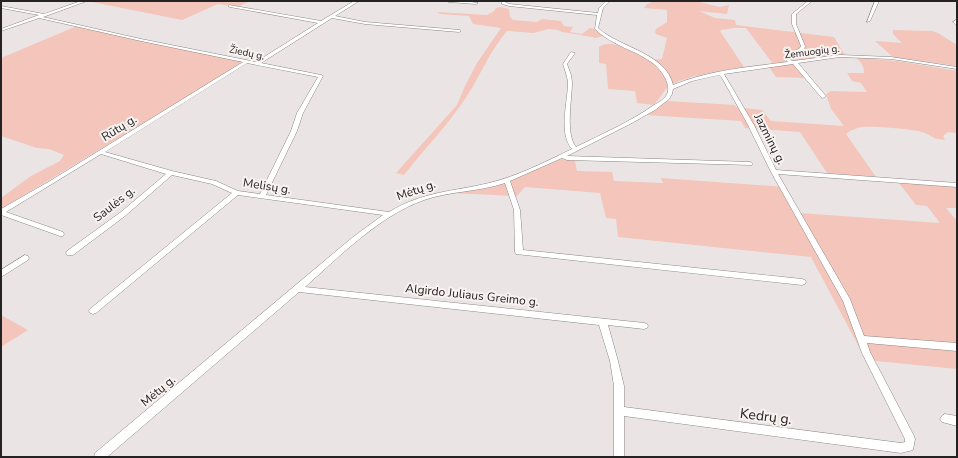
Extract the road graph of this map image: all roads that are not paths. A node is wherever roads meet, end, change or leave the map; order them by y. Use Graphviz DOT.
graph roads {
  1 [pos="85,1"];
  2 [pos="357,1"];
  3 [pos="449,1"];
  4 [pos="502,1"];
  5 [pos="608,1"];
  6 [pos="810,1"];
  7 [pos="877,1"];
  8 [pos="476,3"];
  9 [pos="1,6"];
  10 [pos="230,6"];
  11 [pos="600,14"];
  12 [pos="41,16"];
  13 [pos="332,17"];
  14 [pos="868,21"];
  15 [pos="957,21"];
  16 [pos="323,23"];
  17 [pos="957,25"];
  18 [pos="1,30"];
  19 [pos="459,31"];
  20 [pos="573,53"];
  21 [pos="247,61"];
  22 [pos="792,62"];
  23 [pos="257,63"];
  24 [pos="957,68"];
  25 [pos="720,73"];
  26 [pos="671,88"];
  27 [pos="823,96"];
  28 [pos="575,149"];
  29 [pos="100,152"];
  30 [pos="562,156"];
  31 [pos="750,164"];
  32 [pos="774,172"];
  33 [pos="171,173"];
  34 [pos="507,180"];
  35 [pos="957,185"];
  36 [pos="237,193"];
  37 [pos="262,197"];
  38 [pos="1,213"];
  39 [pos="389,214"];
  40 [pos="60,234"];
  41 [pos="70,253"];
  42 [pos="25,258"];
  43 [pos="1,274"];
  44 [pos="802,282"];
  45 [pos="298,288"];
  46 [pos="92,311"];
  47 [pos="602,322"];
  48 [pos="644,326"];
  49 [pos="861,338"];
  50 [pos="957,346"];
  51 [pos="619,411"];
  52 [pos="945,419"];
  53 [pos="957,421"];
  54 [pos="909,446"];
  55 [pos="99,457"];
  56 [pos="619,457"];
  1 -- 12 [label="street"];
  2 -- 13 [label="street"];
  3 -- 8 [label="street"];
  4 -- 11 [label="street"];
  5 -- 11 [label="street"];
  6 -- 22 [label="street"];
  7 -- 14 [label="street"];
  9 -- 12 [label="street, Žiedų g."];
  10 -- 16 [label="street"];
  11 -- 26 [label="street"];
  12 -- 18 [label="street"];
  12 -- 21 [label="street, Žiedų g."];
  13 -- 16 [label="street"];
  13 -- 19 [label="street"];
  15 -- 17 [label="street"];
  16 -- 23 [label="street"];
  20 -- 28 [label="street"];
  21 -- 23 [label="street, Žiedų g."];
  21 -- 29 [label="street, Rūtų g."];
  22 -- 24 [label="street, Žemuogių g."];
  22 -- 25 [label="street, Žemuogių g."];
  22 -- 27 [label="street"];
  23 -- 37 [label="street, Žiedų g."];
  25 -- 26 [label="street, Žemuogių g."];
  25 -- 32 [label="street, Jazminų g."];
  26 -- 28 [label="street, Mėtų g."];
  28 -- 30 [label="street, Mėtų g."];
  29 -- 33 [label="street, Melisų g."];
  29 -- 38 [label="street, Rūtų g."];
  30 -- 31 [label="street"];
  30 -- 34 [label="street, Mėtų g."];
  32 -- 35 [label="street"];
  32 -- 49 [label="street, Jazminų g."];
  33 -- 36 [label="street, Melisų g."];
  33 -- 41 [label="street, Saulės g."];
  34 -- 39 [label="street, Mėtų g."];
  34 -- 44 [label="street"];
  36 -- 37 [label="street, Melisų g."];
  36 -- 46 [label="street"];
  37 -- 39 [label="street, Melisų g."];
  38 -- 40 [label="street"];
  39 -- 45 [label="street, Mėtų g."];
  42 -- 43 [label="street"];
  45 -- 47 [label="street, Algirdo Juliaus Greimo g."];
  45 -- 55 [label="street, Mėtų g."];
  47 -- 48 [label="street, Algirdo Juliaus Greimo g."];
  47 -- 51 [label="street"];
  49 -- 50 [label="street"];
  49 -- 54 [label="street, Jazminų g."];
  51 -- 54 [label="street, Kedrų g."];
  51 -- 56 [label="street"];
  52 -- 53 [label="street"];
}
